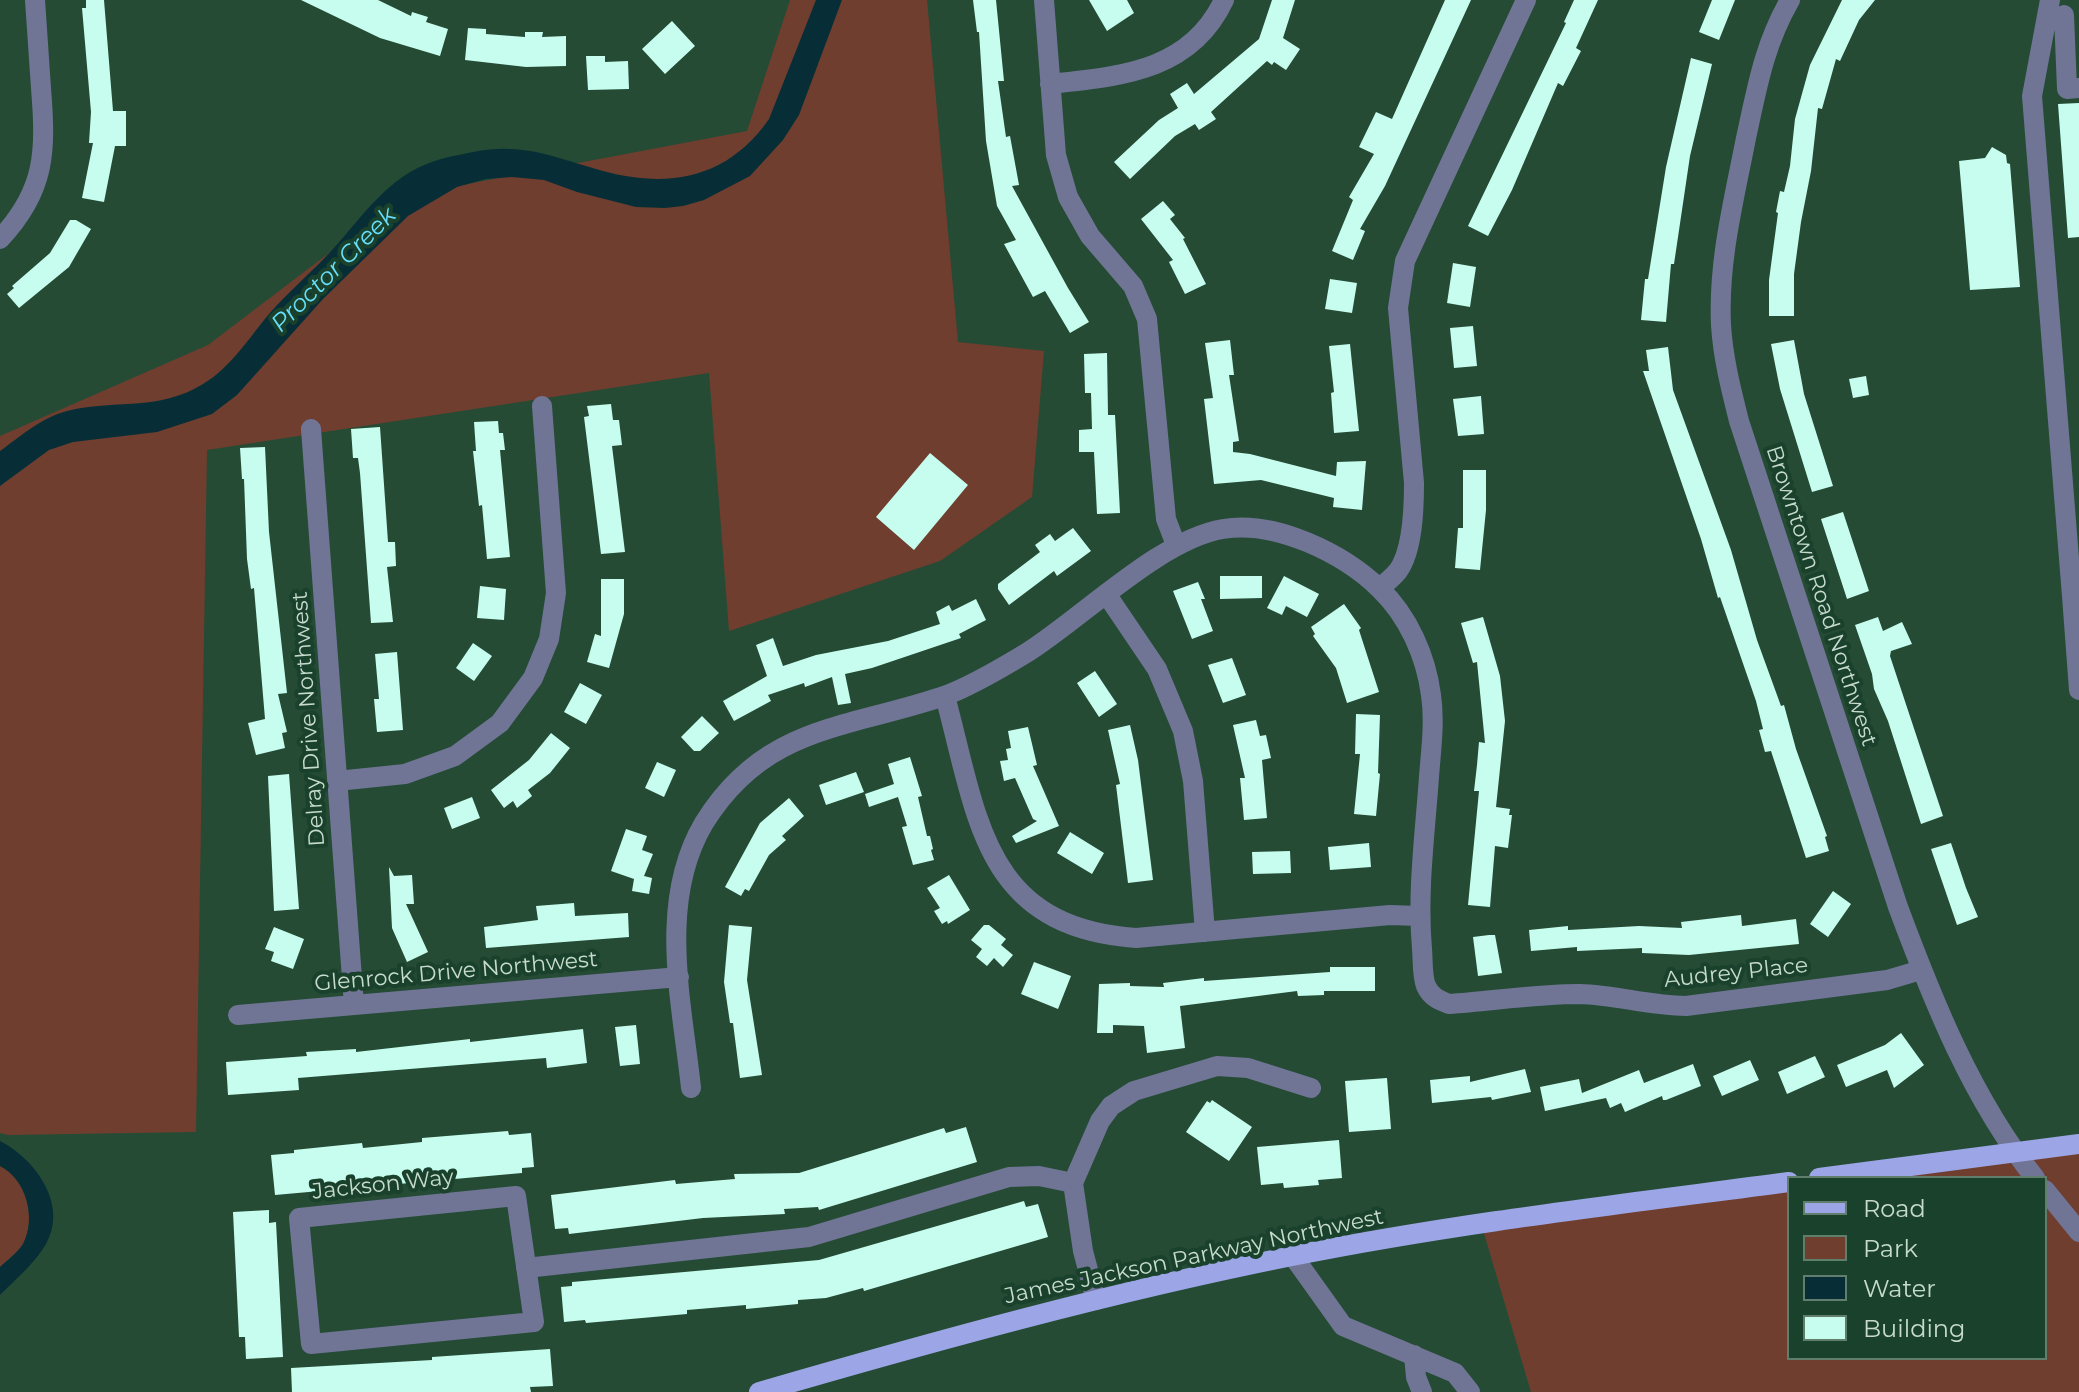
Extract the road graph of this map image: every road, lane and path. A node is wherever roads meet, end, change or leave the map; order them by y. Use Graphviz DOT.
graph roads {
  1 [pos="35,0"];
  2 [pos="1044,0"];
  3 [pos="1224,0"];
  4 [pos="1526,0"];
  5 [pos="1790,0"];
  6 [pos="2060,11"];
  7 [pos="1050,84"];
  8 [pos="2079,88"];
  9 [pos="0,239"];
  10 [pos="542,406"];
  11 [pos="311,429"];
  12 [pos="1176,545"];
  13 [pos="1379,588"];
  14 [pos="1107,595"];
  15 [pos="2076,596"];
  16 [pos="2079,690"];
  17 [pos="945,696"];
  18 [pos="337,781"];
  19 [pos="1419,916"];
  20 [pos="1205,932"];
  21 [pos="1921,970"];
  22 [pos="679,977"];
  23 [pos="354,1005"];
  24 [pos="238,1015"];
  25 [pos="691,1088"];
  26 [pos="1311,1088"];
  27 [pos="2079,1144"];
  28 [pos="2014,1152"];
  29 [pos="1834,1176"];
  30 [pos="2033,1176"];
  31 [pos="1787,1182"];
  32 [pos="1073,1183"];
  33 [pos="2047,1192"];
  34 [pos="2079,1232"];
  35 [pos="1293,1256"];
  36 [pos="526,1268"];
  37 [pos="1096,1300"];
  38 [pos="1414,1355"];
  39 [pos="759,1392"];
  40 [pos="1422,1392"];
  41 [pos="1470,1392"];
  1 -- 9 [label="street"];
  2 -- 7 [label="street"];
  3 -- 7 [label="street"];
  4 -- 13 [label="street"];
  5 -- 21 [label="street, Browntown Road Northwest"];
  6 -- 8 [label="street"];
  6 -- 15 [label="street"];
  7 -- 12 [label="street"];
  10 -- 18 [label="street"];
  11 -- 18 [label="street, Delray Drive Northwest"];
  12 -- 13 [label="street"];
  12 -- 14 [label="street"];
  13 -- 19 [label="street"];
  14 -- 17 [label="street"];
  14 -- 20 [label="street"];
  15 -- 16 [label="street"];
  17 -- 20 [label="street"];
  17 -- 22 [label="street"];
  18 -- 23 [label="street, Delray Drive Northwest"];
  19 -- 20 [label="street"];
  19 -- 21 [label="street, Audrey Place"];
  21 -- 28 [label="street, Browntown Road Northwest"];
  22 -- 23 [label="street, Glenrock Drive Northwest"];
  22 -- 25 [label="street"];
  23 -- 24 [label="street, Glenrock Drive Northwest"];
  26 -- 32 [label="street"];
  27 -- 28 [label="main road"];
  28 -- 29 [label="main road"];
  28 -- 30 [label="street, Browntown Road Northwest"];
  31 -- 35 [label="main road, James Jackson Parkway Northwest"];
  32 -- 36 [label="street"];
  32 -- 37 [label="street"];
  33 -- 34 [label="street"];
  35 -- 37 [label="main road, James Jackson Parkway Northwest"];
  35 -- 38 [label="street"];
  36 -- 36 [label="street, Jackson Way"];
  37 -- 39 [label="main road, James Jackson Parkway Northwest"];
  38 -- 40 [label="street"];
  38 -- 41 [label="street"];
}
